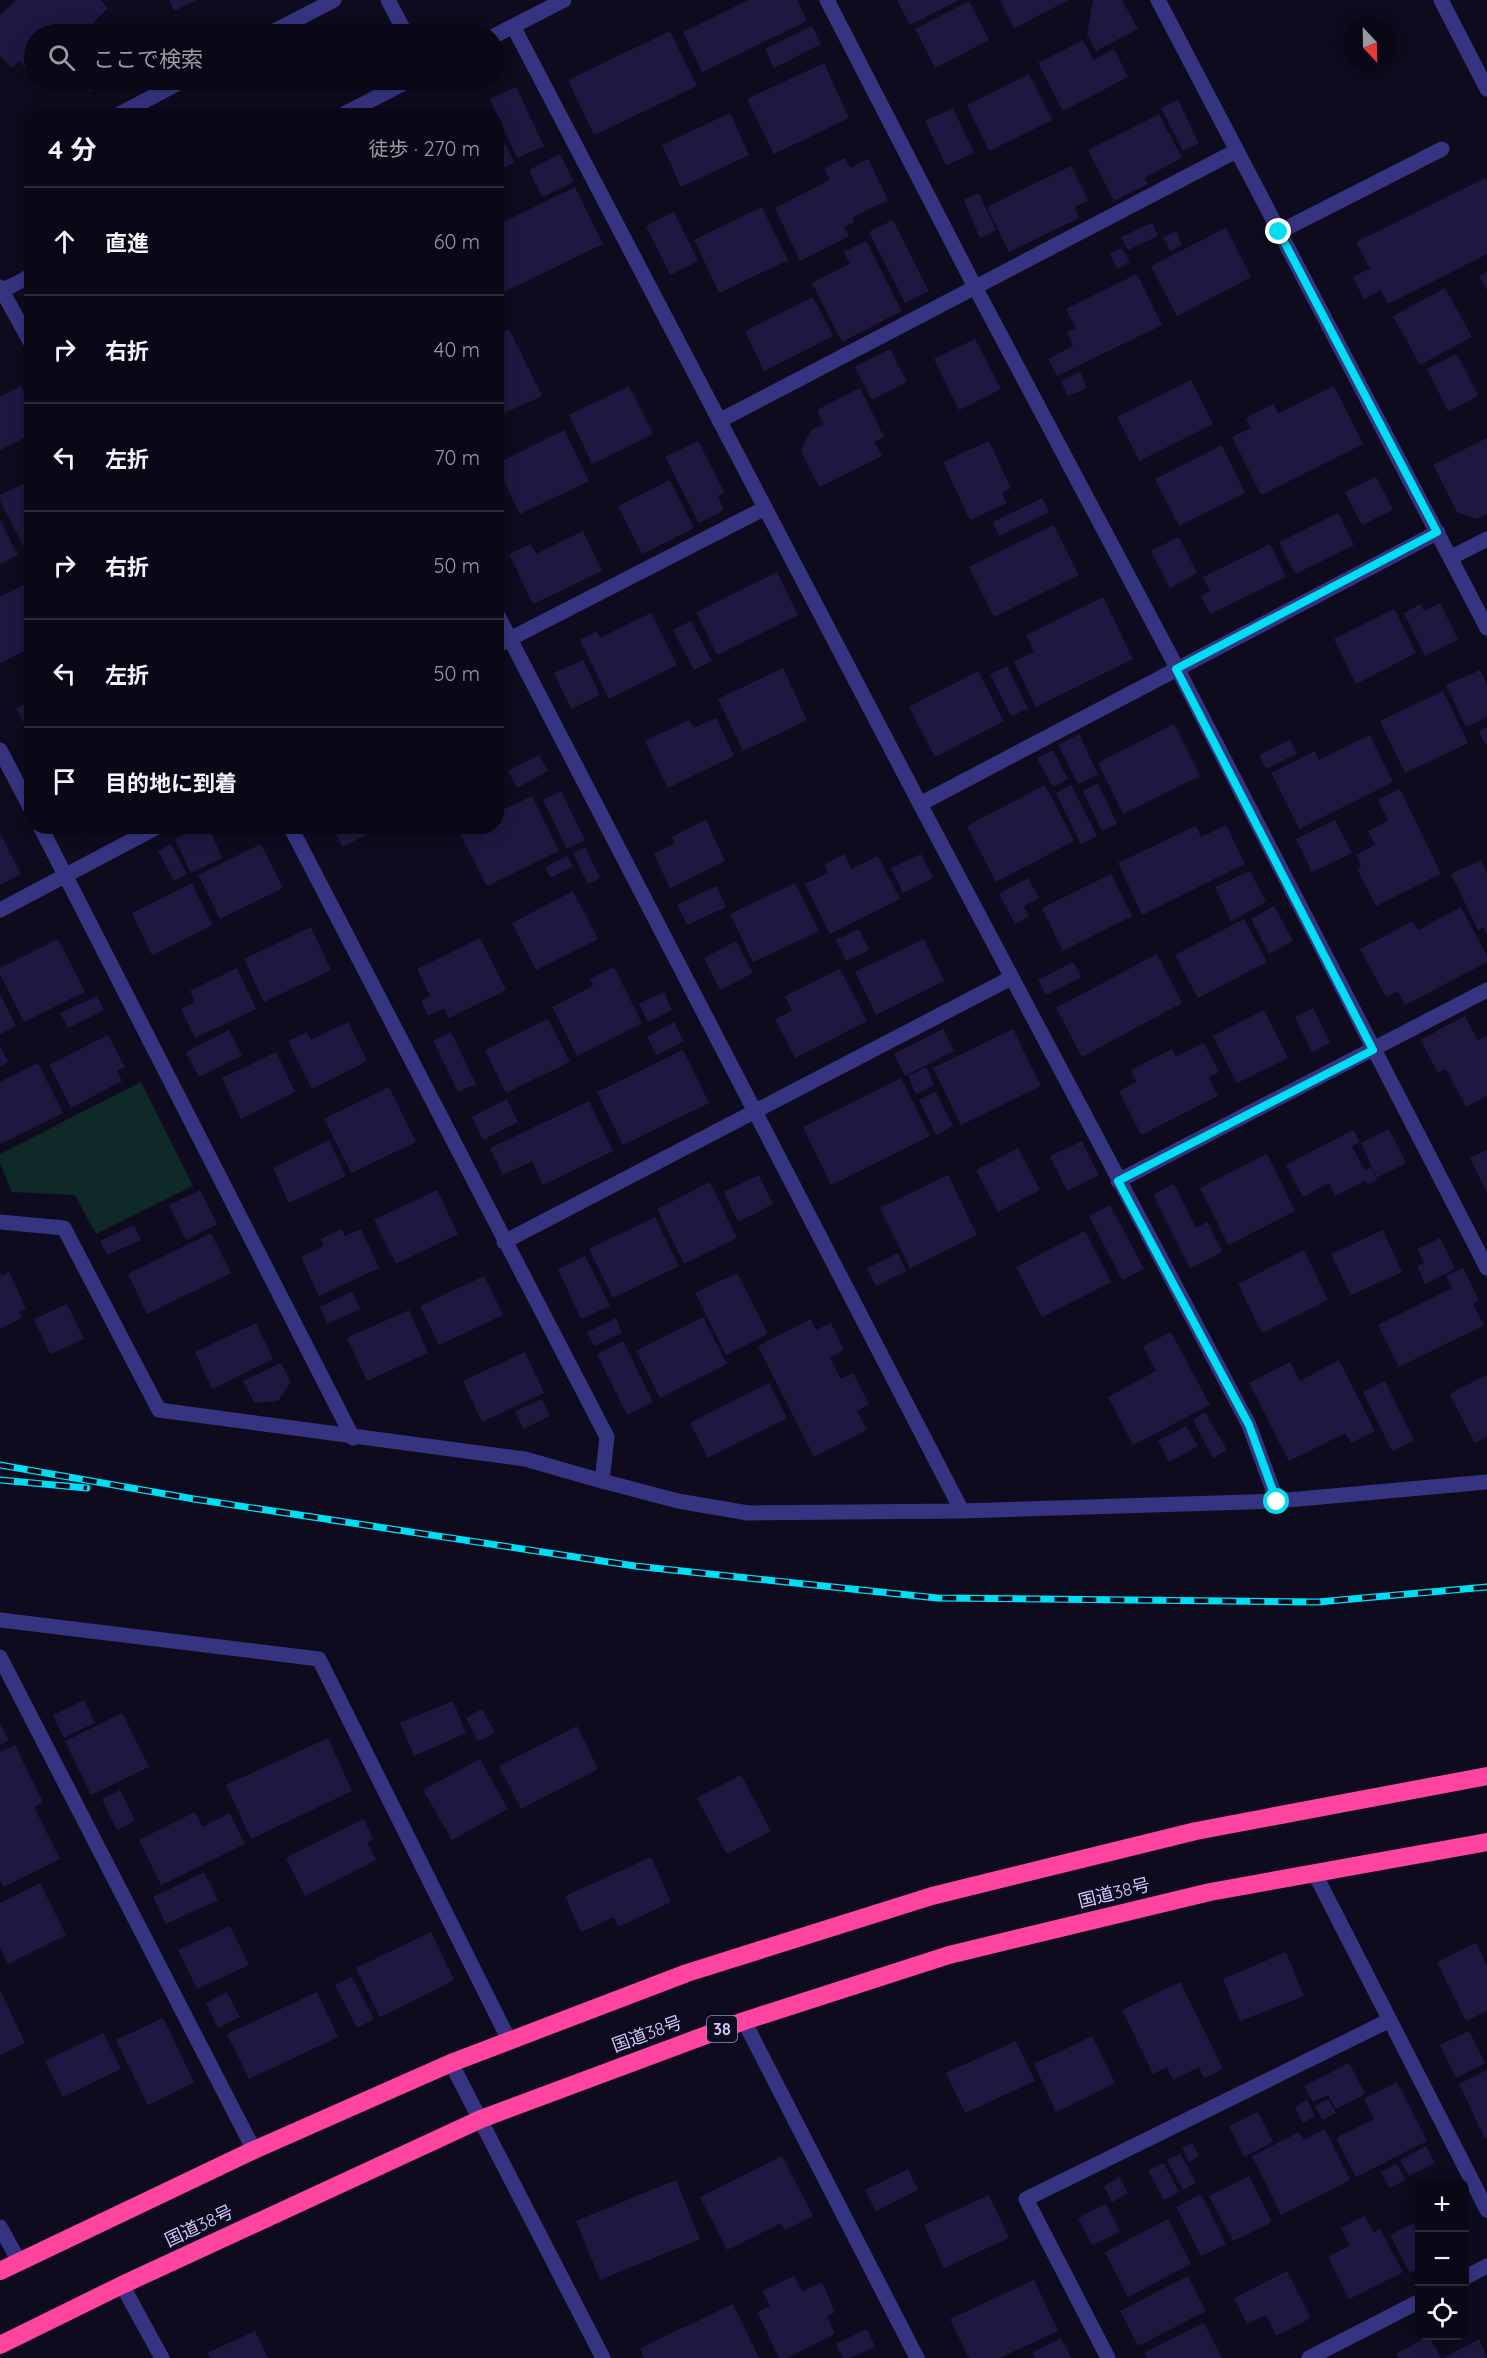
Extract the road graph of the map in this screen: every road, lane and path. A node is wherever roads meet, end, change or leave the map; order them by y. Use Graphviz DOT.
graph roads {
  1 [pos="334,0"];
  2 [pos="388,0"];
  3 [pos="564,0"];
  4 [pos="827,0"];
  5 [pos="1158,0"];
  6 [pos="1441,0"];
  7 [pos="288,24"];
  8 [pos="401,24"];
  9 [pos="513,26"];
  10 [pos="504,31"];
  11 [pos="1487,89"];
  12 [pos="165,90"];
  13 [pos="391,90"];
  14 [pos="131,108"];
  15 [pos="356,108"];
  16 [pos="1442,149"];
  17 [pos="1236,151"];
  18 [pos="1279,232"];
  19 [pos="24,279"];
  20 [pos="975,288"];
  21 [pos="1,290"];
  22 [pos="24,331"];
  23 [pos="719,420"];
  24 [pos="765,508"];
  25 [pos="1437,532"];
  26 [pos="1487,539"];
  27 [pos="1450,558"];
  28 [pos="1487,628"];
  29 [pos="504,641"];
  30 [pos="504,644"];
  31 [pos="1176,669"];
  32 [pos="0,750"];
  33 [pos="24,796"];
  34 [pos="920,804"];
  35 [pos="44,834"];
  36 [pos="144,834"];
  37 [pos="294,834"];
  38 [pos="66,876"];
  39 [pos="0,910"];
  40 [pos="1011,978"];
  41 [pos="1487,990"];
  42 [pos="1373,1050"];
  43 [pos="756,1112"];
  44 [pos="1118,1181"];
  45 [pos="0,1222"];
  46 [pos="504,1242"];
  47 [pos="1487,1268"];
  48 [pos="353,1438"];
  49 [pos="602,1481"];
  50 [pos="1487,1482"];
  51 [pos="1277,1502"];
  52 [pos="962,1511"];
  53 [pos="0,1620"];
  54 [pos="0,1657"];
  55 [pos="1487,1776"];
  56 [pos="1487,1842"];
  57 [pos="1314,1872"];
  58 [pos="1390,2020"];
  59 [pos="744,2021"];
  60 [pos="510,2040"];
  61 [pos="451,2062"];
  62 [pos="481,2119"];
  63 [pos="254,2150"];
  64 [pos="1487,2211"];
  65 [pos="0,2227"];
  66 [pos="19,2261"];
  67 [pos="1487,2266"];
  68 [pos="0,2271"];
  69 [pos="1469,2275"];
  70 [pos="122,2285"];
  71 [pos="1415,2303"];
  72 [pos="0,2345"];
  73 [pos="162,2358"];
  74 [pos="603,2358"];
  75 [pos="917,2358"];
  76 [pos="1108,2358"];
  77 [pos="1309,2358"];
  1 -- 7 [label="street"];
  2 -- 8 [label="street"];
  3 -- 9 [label="street"];
  4 -- 20 [label="street"];
  5 -- 17 [label="street"];
  6 -- 11 [label="street"];
  9 -- 10 [label="street"];
  9 -- 23 [label="street"];
  12 -- 14 [label="street"];
  13 -- 15 [label="street"];
  16 -- 18 [label="street"];
  17 -- 18 [label="street"];
  17 -- 20 [label="street"];
  18 -- 25 [label="street"];
  19 -- 21 [label="street"];
  20 -- 23 [label="street"];
  20 -- 31 [label="street"];
  21 -- 22 [label="street"];
  23 -- 24 [label="street"];
  24 -- 29 [label="street"];
  24 -- 34 [label="street"];
  25 -- 27 [label="street"];
  25 -- 31 [label="street"];
  26 -- 27 [label="street"];
  27 -- 28 [label="street"];
  30 -- 43 [label="street"];
  31 -- 34 [label="street"];
  31 -- 42 [label="street"];
  32 -- 33 [label="street"];
  34 -- 40 [label="street"];
  35 -- 38 [label="street"];
  36 -- 38 [label="street"];
  37 -- 46 [label="street"];
  38 -- 39 [label="street"];
  38 -- 48 [label="street"];
  40 -- 43 [label="street"];
  40 -- 44 [label="street"];
  41 -- 42 [label="street"];
  42 -- 44 [label="street"];
  42 -- 47 [label="street"];
  43 -- 46 [label="street"];
  43 -- 52 [label="street"];
  44 -- 51 [label="street"];
  45 -- 48 [label="street"];
  46 -- 49 [label="street"];
  48 -- 49 [label="street"];
  49 -- 52 [label="street"];
  50 -- 51 [label="street"];
  51 -- 52 [label="street"];
  53 -- 60 [label="street"];
  54 -- 63 [label="street"];
  55 -- 60 [label="highway"];
  56 -- 57 [label="highway, 国道38号 / 38"];
  57 -- 58 [label="street"];
  57 -- 59 [label="highway, 国道38号 / 38"];
  58 -- 64 [label="street"];
  58 -- 76 [label="street"];
  59 -- 62 [label="highway, 国道38号 / 38"];
  59 -- 75 [label="street"];
  60 -- 61 [label="highway"];
  61 -- 62 [label="street"];
  61 -- 63 [label="highway"];
  62 -- 70 [label="highway, 国道38号 / 38"];
  62 -- 74 [label="street"];
  63 -- 66 [label="highway"];
  65 -- 66 [label="street"];
  66 -- 68 [label="highway"];
  67 -- 69 [label="street"];
  70 -- 72 [label="highway, 国道38号 / 38"];
  70 -- 73 [label="street"];
  71 -- 77 [label="street"];
}
